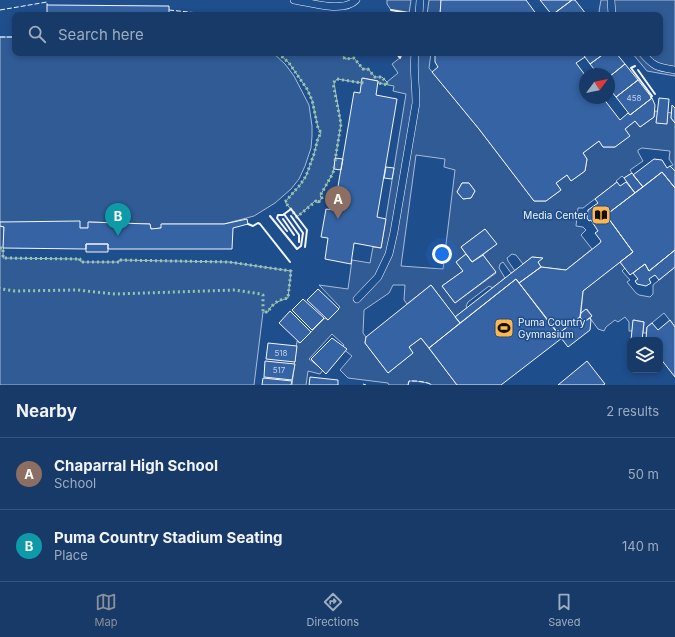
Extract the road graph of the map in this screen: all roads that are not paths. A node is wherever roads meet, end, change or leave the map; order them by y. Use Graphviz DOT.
graph roads {
  1 [pos="294,0"];
  2 [pos="356,0"];
  3 [pos="420,0"];
  4 [pos="611,0"];
  5 [pos="419,12"];
  6 [pos="612,12"];
  7 [pos="414,56"];
  8 [pos="644,56"];
  9 [pos="675,70"];
  10 [pos="357,299"];
  1 -- 2 [label="lane"];
  3 -- 5 [label="lane"];
  4 -- 6 [label="lane"];
  7 -- 10 [label="lane"];
  8 -- 9 [label="lane"];
}
